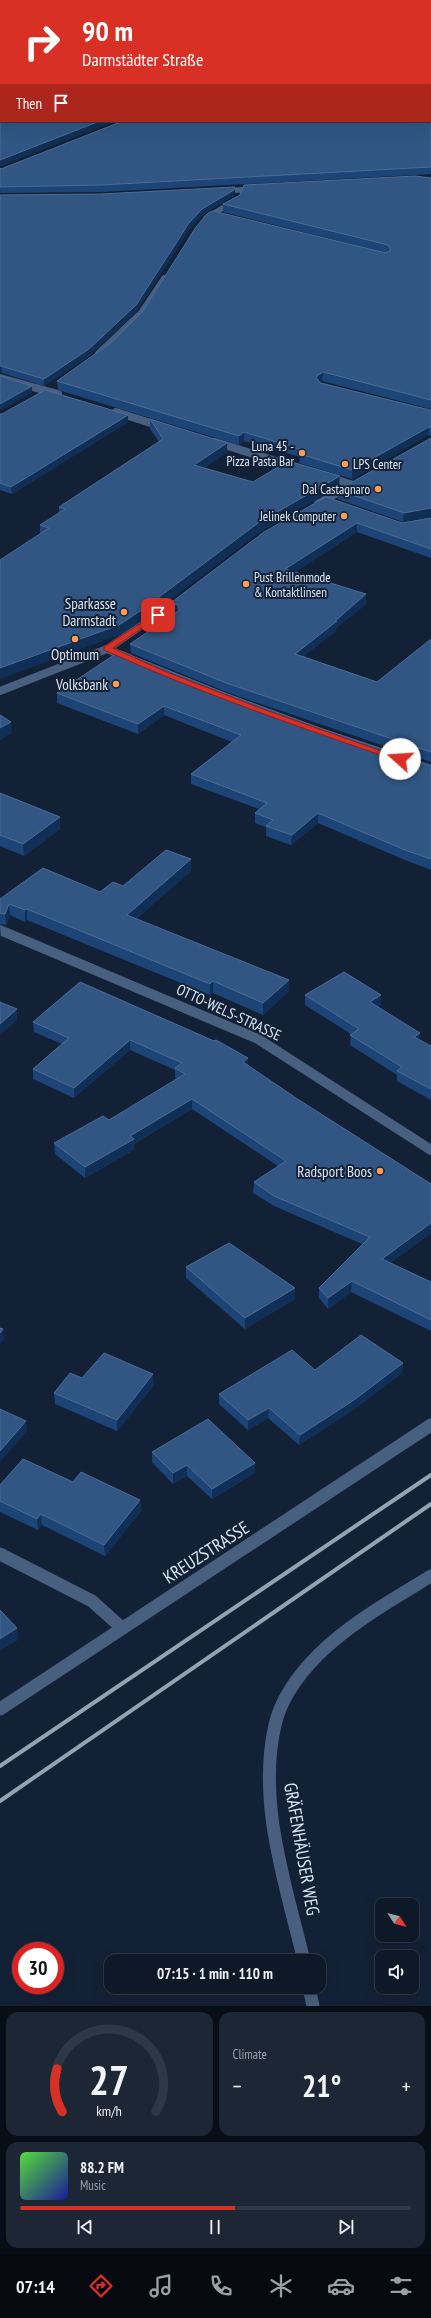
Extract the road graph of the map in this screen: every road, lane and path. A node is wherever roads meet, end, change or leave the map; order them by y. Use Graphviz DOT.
graph roads {
  1 [pos="264,188"];
  2 [pos="240,190"];
  3 [pos="217,191"];
  4 [pos="201,223"];
  5 [pos="170,270"];
  6 [pos="90,361"];
  7 [pos="0,378"];
  8 [pos="64,396"];
  9 [pos="109,410"];
  10 [pos="170,429"];
  11 [pos="208,440"];
  12 [pos="300,468"];
  13 [pos="322,475"];
  14 [pos="312,507"];
  15 [pos="177,601"];
  16 [pos="107,648"];
  17 [pos="134,661"];
  18 [pos="0,691"];
  19 [pos="0,930"];
  20 [pos="431,1150"];
  21 [pos="431,1425"];
  22 [pos="0,1554"];
  23 [pos="431,1576"];
  24 [pos="122,1628"];
  25 [pos="0,1709"];
  26 [pos="302,1954"];
  27 [pos="310,1994"];
  28 [pos="313,2006"];
  1 -- 2 [label="street"];
  2 -- 3 [label="street"];
  2 -- 4 [label="street"];
  5 -- 6 [label="street"];
  7 -- 8 [label="street"];
  9 -- 10 [label="street"];
  11 -- 12 [label="street"];
  13 -- 14 [label="street"];
  15 -- 16 [label="street"];
  16 -- 17 [label="street"];
  16 -- 18 [label="street"];
  19 -- 20 [label="street, OTTO-WELS-STRASSE"];
  21 -- 24 [label="street, KREUZSTRASSE"];
  22 -- 24 [label="street"];
  23 -- 26 [label="street, GRÄFENHÄUSER WEG"];
  24 -- 25 [label="street, KREUZSTRASSE"];
  27 -- 28 [label="street"];
}
